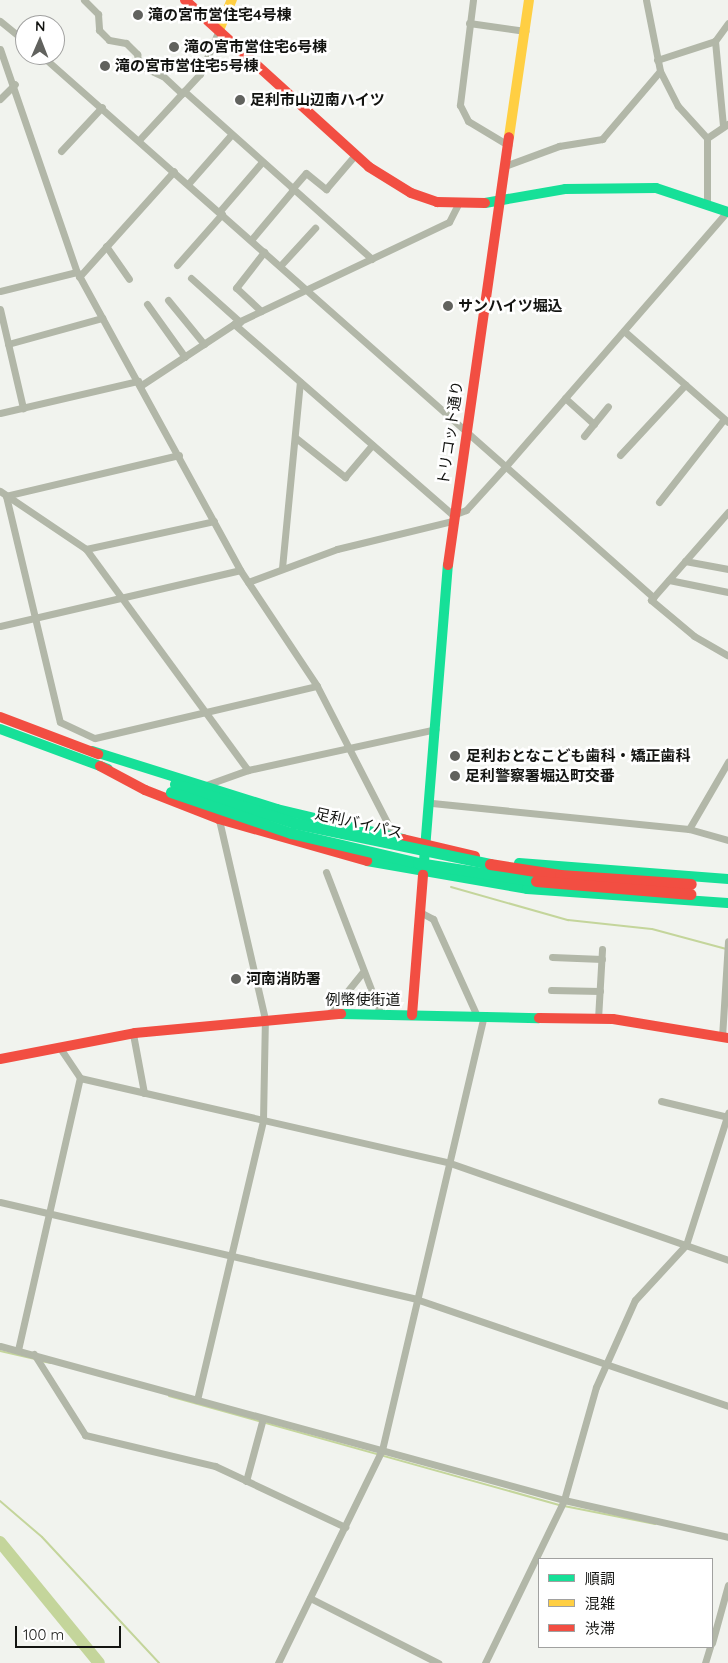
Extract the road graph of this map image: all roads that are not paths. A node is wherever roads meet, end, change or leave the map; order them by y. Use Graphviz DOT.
graph roads {
  1 [pos="84,0"];
  2 [pos="185,0"];
  3 [pos="232,0"];
  4 [pos="473,0"];
  5 [pos="529,0"];
  6 [pos="646,0"];
  7 [pos="0,21"];
  8 [pos="728,22"];
  9 [pos="469,23"];
  10 [pos="219,30"];
  11 [pos="525,31"];
  12 [pos="15,34"];
  13 [pos="715,41"];
  14 [pos="0,50"];
  15 [pos="657,60"];
  16 [pos="53,65"];
  17 [pos="660,71"];
  18 [pos="15,84"];
  19 [pos="183,93"];
  20 [pos="0,99"];
  21 [pos="102,107"];
  22 [pos="725,125"];
  23 [pos="231,135"];
  24 [pos="707,138"];
  25 [pos="139,140"];
  26 [pos="508,145"];
  27 [pos="61,151"];
  28 [pos="355,155"];
  29 [pos="262,162"];
  30 [pos="505,166"];
  31 [pos="174,172"];
  32 [pos="188,184"];
  33 [pos="293,189"];
  34 [pos="499,202"];
  35 [pos="707,202"];
  36 [pos="457,206"];
  37 [pos="728,212"];
  38 [pos="220,213"];
  39 [pos="315,228"];
  40 [pos="250,240"];
  41 [pos="106,246"];
  42 [pos="264,252"];
  43 [pos="372,259"];
  44 [pos="177,265"];
  45 [pos="280,266"];
  46 [pos="78,275"];
  47 [pos="191,278"];
  48 [pos="129,279"];
  49 [pos="306,290"];
  50 [pos="0,291"];
  51 [pos="168,300"];
  52 [pos="147,304"];
  53 [pos="0,309"];
  54 [pos="261,311"];
  55 [pos="102,318"];
  56 [pos="237,323"];
  57 [pos="2,330"];
  58 [pos="624,331"];
  59 [pos="204,344"];
  60 [pos="9,346"];
  61 [pos="0,350"];
  62 [pos="185,357"];
  63 [pos="300,382"];
  64 [pos="139,383"];
  65 [pos="685,385"];
  66 [pos="565,398"];
  67 [pos="608,406"];
  68 [pos="23,408"];
  69 [pos="0,413"];
  70 [pos="726,421"];
  71 [pos="594,424"];
  72 [pos="465,430"];
  73 [pos="584,436"];
  74 [pos="296,438"];
  75 [pos="372,445"];
  76 [pos="179,455"];
  77 [pos="619,456"];
  78 [pos="506,466"];
  79 [pos="0,491"];
  80 [pos="6,496"];
  81 [pos="659,502"];
  82 [pos="728,512"];
  83 [pos="452,518"];
  84 [pos="214,521"];
  85 [pos="86,549"];
  86 [pos="686,561"];
  87 [pos="282,568"];
  88 [pos="728,569"];
  89 [pos="240,570"];
  90 [pos="669,580"];
  91 [pos="248,582"];
  92 [pos="728,592"];
  93 [pos="125,597"];
  94 [pos="653,597"];
  95 [pos="35,618"];
  96 [pos="0,626"];
  97 [pos="728,656"];
  98 [pos="317,686"];
  99 [pos="0,709"];
  100 [pos="209,713"];
  101 [pos="0,717"];
  102 [pos="15,723"];
  103 [pos="0,729"];
  104 [pos="436,729"];
  105 [pos="0,736"];
  106 [pos="33,741"];
  107 [pos="349,747"];
  108 [pos="92,751"];
  109 [pos="728,762"];
  110 [pos="100,766"];
  111 [pos="248,770"];
  112 [pos="206,785"];
  113 [pos="173,788"];
  114 [pos="432,803"];
  115 [pos="219,819"];
  116 [pos="689,829"];
  117 [pos="390,837"];
  118 [pos="728,840"];
  119 [pos="428,845"];
  120 [pos="326,872"];
  121 [pos="423,874"];
  122 [pos="728,879"];
  123 [pos="728,886"];
  124 [pos="690,889"];
  125 [pos="728,896"];
  126 [pos="728,903"];
  127 [pos="420,912"];
  128 [pos="728,941"];
  129 [pos="602,948"];
  130 [pos="552,957"];
  131 [pos="602,960"];
  132 [pos="362,973"];
  133 [pos="551,990"];
  134 [pos="600,991"];
  135 [pos="330,1014"];
  136 [pos="382,1015"];
  137 [pos="412,1015"];
  138 [pos="480,1016"];
  139 [pos="265,1019"];
  140 [pos="598,1019"];
  141 [pos="133,1034"];
  142 [pos="725,1038"];
  143 [pos="60,1048"];
  144 [pos="0,1059"];
  145 [pos="80,1078"];
  146 [pos="144,1093"];
  147 [pos="661,1101"];
  148 [pos="728,1116"];
  149 [pos="263,1120"];
  150 [pos="450,1163"];
  151 [pos="0,1202"];
  152 [pos="51,1215"];
  153 [pos="686,1245"];
  154 [pos="230,1256"];
  155 [pos="727,1257"];
  156 [pos="416,1299"];
  157 [pos="0,1346"];
  158 [pos="18,1350"];
  159 [pos="34,1354"];
  160 [pos="604,1364"];
  161 [pos="197,1400"];
  162 [pos="728,1406"];
  163 [pos="263,1418"];
  164 [pos="382,1450"];
  165 [pos="246,1481"];
  166 [pos="564,1500"];
  167 [pos="345,1527"];
  168 [pos="728,1537"];
  169 [pos="728,1585"];
  170 [pos="310,1598"];
  171 [pos="713,1639"];
  172 [pos="710,1648"];
  173 [pos="278,1663"];
  174 [pos="438,1663"];
  175 [pos="485,1663"];
  176 [pos="705,1663"];
  1 -- 19 [label="street"];
  2 -- 10 [label="main road"];
  3 -- 10 [label="main road"];
  4 -- 9 [label="street"];
  5 -- 11 [label="main road, トリコット通り"];
  6 -- 15 [label="street"];
  7 -- 12 [label="street"];
  8 -- 13 [label="street"];
  9 -- 11 [label="street"];
  9 -- 26 [label="street"];
  10 -- 19 [label="street"];
  10 -- 28 [label="main road"];
  11 -- 26 [label="main road, トリコット通り"];
  13 -- 15 [label="street"];
  13 -- 22 [label="street"];
  14 -- 18 [label="street"];
  15 -- 17 [label="street"];
  16 -- 21 [label="street"];
  17 -- 24 [label="street"];
  17 -- 30 [label="street"];
  18 -- 20 [label="street"];
  18 -- 46 [label="street"];
  19 -- 23 [label="street"];
  19 -- 25 [label="street"];
  21 -- 25 [label="street"];
  21 -- 27 [label="street"];
  22 -- 24 [label="street"];
  23 -- 29 [label="street"];
  23 -- 32 [label="street"];
  24 -- 35 [label="street"];
  25 -- 31 [label="street"];
  26 -- 30 [label="main road, トリコット通り"];
  28 -- 33 [label="street"];
  28 -- 36 [label="main road"];
  29 -- 33 [label="street"];
  29 -- 38 [label="street"];
  30 -- 34 [label="main road, トリコット通り"];
  31 -- 32 [label="street"];
  31 -- 41 [label="street"];
  32 -- 38 [label="street"];
  33 -- 40 [label="street"];
  33 -- 43 [label="street"];
  34 -- 35 [label="main road"];
  34 -- 36 [label="main road"];
  34 -- 72 [label="main road, トリコット通り"];
  35 -- 37 [label="main road"];
  36 -- 43 [label="street"];
  37 -- 58 [label="street"];
  38 -- 40 [label="street"];
  38 -- 44 [label="street"];
  39 -- 45 [label="street"];
  40 -- 42 [label="street"];
  41 -- 46 [label="street"];
  41 -- 48 [label="street"];
  42 -- 45 [label="street"];
  42 -- 54 [label="street"];
  43 -- 49 [label="street"];
  45 -- 49 [label="street"];
  46 -- 50 [label="street"];
  46 -- 55 [label="street"];
  47 -- 56 [label="street"];
  49 -- 54 [label="street"];
  49 -- 72 [label="street"];
  51 -- 59 [label="street"];
  52 -- 62 [label="street"];
  53 -- 57 [label="street"];
  54 -- 56 [label="street"];
  55 -- 60 [label="street"];
  55 -- 64 [label="street"];
  56 -- 59 [label="street"];
  56 -- 63 [label="street"];
  57 -- 60 [label="street"];
  58 -- 65 [label="street"];
  58 -- 66 [label="street"];
  59 -- 62 [label="street"];
  60 -- 61 [label="street"];
  60 -- 68 [label="street"];
  62 -- 64 [label="street"];
  63 -- 74 [label="street"];
  63 -- 75 [label="street"];
  64 -- 68 [label="street"];
  64 -- 76 [label="street"];
  65 -- 70 [label="street"];
  65 -- 77 [label="street"];
  66 -- 71 [label="street"];
  66 -- 78 [label="street"];
  67 -- 71 [label="street"];
  68 -- 69 [label="street"];
  70 -- 81 [label="street"];
  71 -- 73 [label="street"];
  72 -- 78 [label="street"];
  72 -- 83 [label="main road, トリコット通り"];
  74 -- 75 [label="street"];
  74 -- 87 [label="street"];
  75 -- 83 [label="street"];
  76 -- 80 [label="street"];
  76 -- 84 [label="street"];
  78 -- 83 [label="street"];
  78 -- 94 [label="street"];
  79 -- 80 [label="street"];
  80 -- 85 [label="street"];
  80 -- 95 [label="street"];
  82 -- 86 [label="street"];
  83 -- 87 [label="street"];
  83 -- 104 [label="main road, トリコット通り"];
  84 -- 85 [label="street"];
  84 -- 89 [label="street"];
  85 -- 93 [label="street"];
  86 -- 88 [label="street"];
  86 -- 90 [label="street"];
  87 -- 91 [label="street"];
  89 -- 91 [label="street"];
  89 -- 93 [label="street"];
  90 -- 92 [label="street"];
  90 -- 94 [label="street"];
  91 -- 98 [label="street"];
  93 -- 95 [label="street"];
  93 -- 100 [label="street"];
  94 -- 97 [label="street"];
  95 -- 96 [label="street"];
  95 -- 100 [label="street"];
  98 -- 100 [label="street"];
  98 -- 107 [label="street"];
  99 -- 102 [label="main road"];
  100 -- 111 [label="street"];
  101 -- 102 [label="main road, 足利バイパス"];
  102 -- 108 [label="main road, 足利バイパス"];
  103 -- 106 [label="main road, 足利バイパス"];
  104 -- 107 [label="street"];
  104 -- 114 [label="main road, トリコット通り"];
  105 -- 106 [label="main road"];
  106 -- 110 [label="main road, 足利バイパス"];
  107 -- 111 [label="street"];
  107 -- 117 [label="street"];
  108 -- 112 [label="main road"];
  108 -- 113 [label="main road, 足利バイパス"];
  109 -- 116 [label="street"];
  110 -- 113 [label="main road, 足利バイパス"];
  110 -- 115 [label="main road"];
  111 -- 112 [label="street"];
  112 -- 117 [label="main road"];
  113 -- 124 [label="main road, 足利バイパス, bridge"];
  114 -- 116 [label="street"];
  114 -- 119 [label="main road, トリコット通り"];
  115 -- 121 [label="main road"];
  115 -- 139 [label="street"];
  116 -- 118 [label="street"];
  117 -- 119 [label="main road"];
  119 -- 121 [label="main road, トリコット通り"];
  119 -- 122 [label="main road"];
  120 -- 132 [label="street"];
  121 -- 126 [label="main road"];
  121 -- 127 [label="main road, トリコット通り"];
  123 -- 124 [label="main road, 足利バイパス"];
  124 -- 125 [label="main road, 足利バイパス"];
  127 -- 137 [label="main road, トリコット通り"];
  127 -- 138 [label="street"];
  128 -- 142 [label="street"];
  129 -- 131 [label="street"];
  130 -- 131 [label="street"];
  131 -- 134 [label="street"];
  132 -- 135 [label="street"];
  132 -- 136 [label="street"];
  133 -- 134 [label="street"];
  134 -- 140 [label="street"];
  135 -- 136 [label="main road, 例幣使街道"];
  135 -- 139 [label="main road, 例幣使街道"];
  136 -- 137 [label="main road, 例幣使街道"];
  137 -- 138 [label="main road, 例幣使街道"];
  138 -- 140 [label="main road, 例幣使街道"];
  138 -- 150 [label="street"];
  139 -- 141 [label="main road, 例幣使街道"];
  139 -- 149 [label="street"];
  140 -- 142 [label="main road, 例幣使街道"];
  141 -- 143 [label="main road, 例幣使街道"];
  141 -- 146 [label="street"];
  143 -- 144 [label="main road, 例幣使街道"];
  143 -- 145 [label="street"];
  145 -- 146 [label="street"];
  145 -- 152 [label="street"];
  146 -- 149 [label="street"];
  147 -- 148 [label="street"];
  148 -- 153 [label="street"];
  149 -- 150 [label="street"];
  149 -- 154 [label="street"];
  150 -- 153 [label="street"];
  150 -- 156 [label="street"];
  151 -- 152 [label="street"];
  152 -- 154 [label="street"];
  152 -- 158 [label="street"];
  153 -- 155 [label="street"];
  153 -- 160 [label="street"];
  154 -- 156 [label="street"];
  154 -- 161 [label="street"];
  156 -- 160 [label="street"];
  156 -- 164 [label="street"];
  157 -- 158 [label="street"];
  158 -- 159 [label="street"];
  159 -- 161 [label="street"];
  159 -- 165 [label="street"];
  160 -- 162 [label="street"];
  160 -- 166 [label="street"];
  161 -- 163 [label="street"];
  163 -- 164 [label="street"];
  163 -- 165 [label="street"];
  164 -- 166 [label="street"];
  164 -- 167 [label="street"];
  165 -- 167 [label="street"];
  166 -- 168 [label="street"];
  166 -- 175 [label="street"];
  167 -- 170 [label="street"];
  169 -- 171 [label="street"];
  170 -- 173 [label="street"];
  170 -- 174 [label="street"];
  172 -- 176 [label="street"];
}
